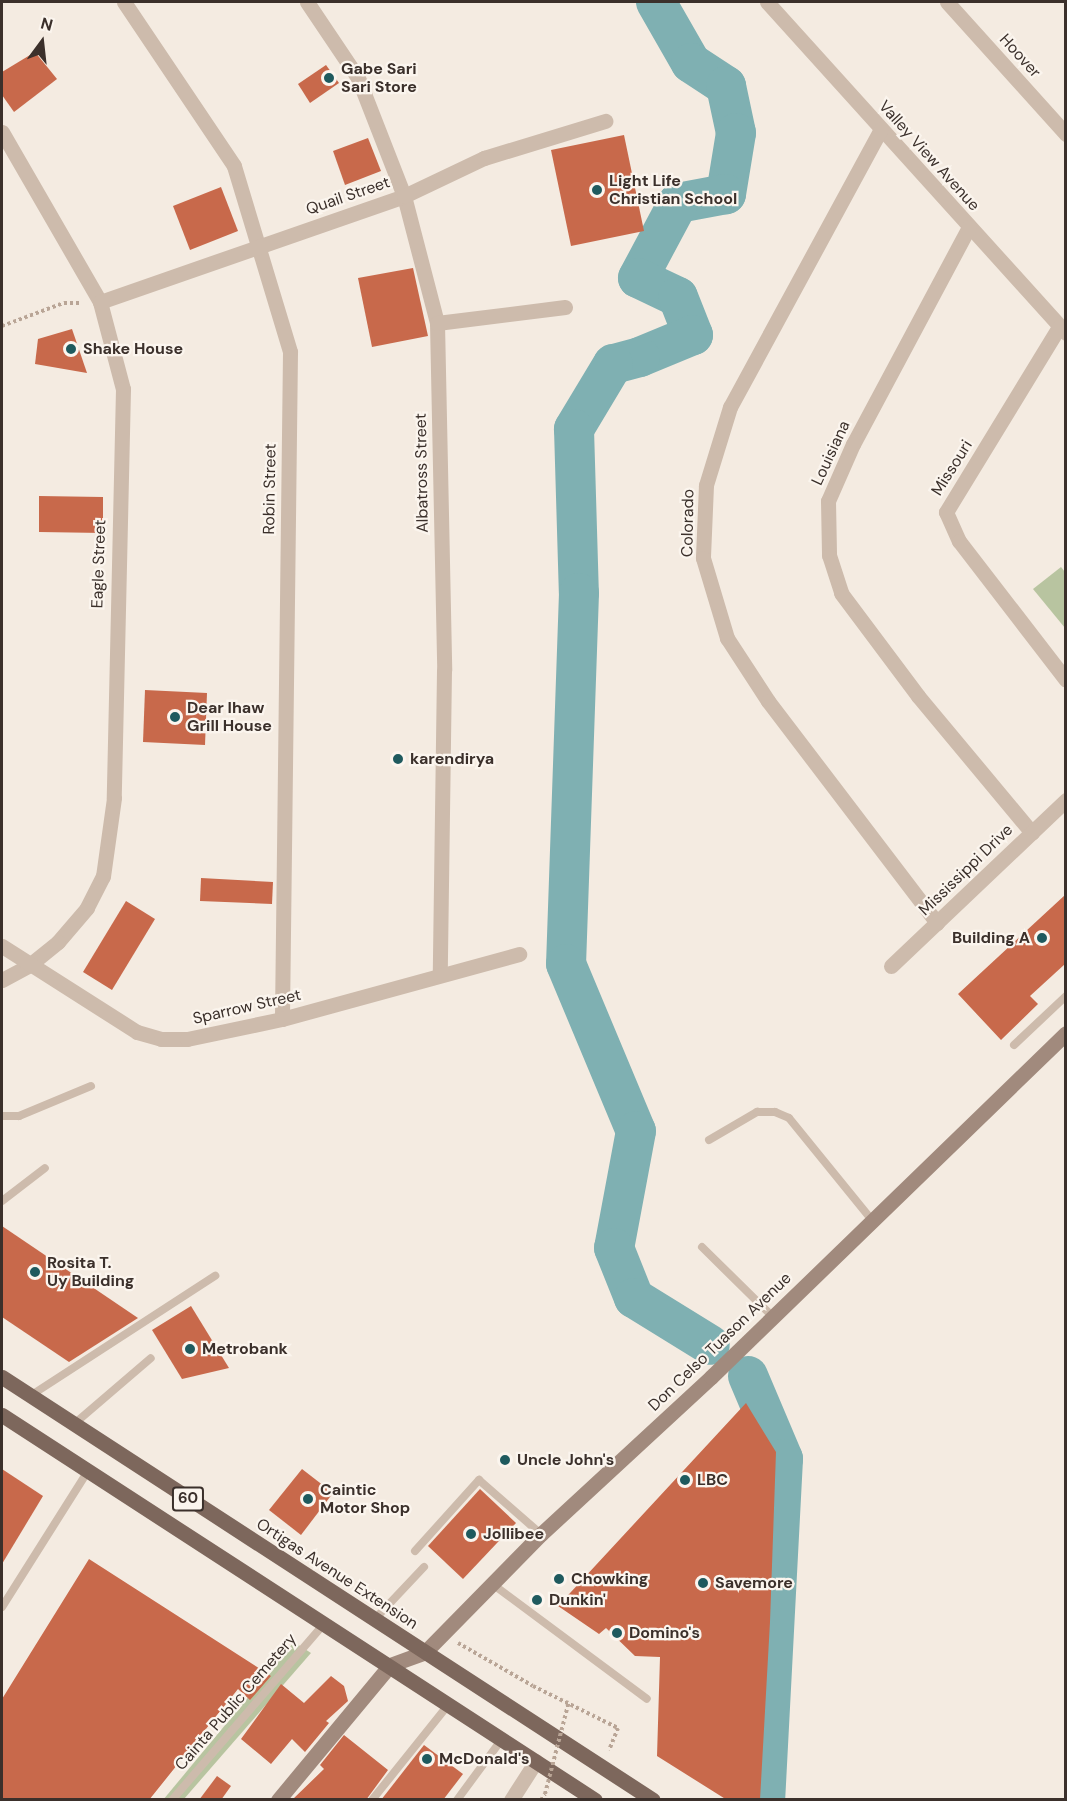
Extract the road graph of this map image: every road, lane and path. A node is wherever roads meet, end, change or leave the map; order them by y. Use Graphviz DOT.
graph roads {
  1 [pos="124,2"];
  2 [pos="307,2"];
  3 [pos="767,2"];
  4 [pos="947,2"];
  5 [pos="605,121"];
  6 [pos="881,129"];
  7 [pos="2,132"];
  8 [pos="1065,134"];
  9 [pos="404,196"];
  10 [pos="969,227"];
  11 [pos="260,246"];
  12 [pos="100,302"];
  13 [pos="565,307"];
  14 [pos="437,323"];
  15 [pos="2,326"];
  16 [pos="1062,330"];
  17 [pos="1065,680"];
  18 [pos="1065,800"];
  19 [pos="1032,832"];
  20 [pos="938,923"];
  21 [pos="2,946"];
  22 [pos="519,954"];
  23 [pos="30,965"];
  24 [pos="891,966"];
  25 [pos="440,973"];
  26 [pos="2,980"];
  27 [pos="1065,996"];
  28 [pos="282,1019"];
  29 [pos="1065,1033"];
  30 [pos="1014,1045"];
  31 [pos="91,1086"];
  32 [pos="2,1116"];
  33 [pos="709,1140"];
  34 [pos="45,1168"];
  35 [pos="2,1200"];
  36 [pos="872,1220"];
  37 [pos="702,1247"];
  38 [pos="215,1276"];
  39 [pos="773,1317"];
  40 [pos="151,1358"];
  41 [pos="2,1377"];
  42 [pos="30,1396"];
  43 [pos="2,1415"];
  44 [pos="74,1424"];
  45 [pos="88,1471"];
  46 [pos="541,1534"];
  47 [pos="415,1551"];
  48 [pos="424,1567"];
  49 [pos="491,1583"];
  50 [pos="2,1607"];
  51 [pos="374,1620"];
  52 [pos="324,1624"];
  53 [pos="442,1633"];
  54 [pos="425,1652"];
  55 [pos="390,1665"];
  56 [pos="647,1698"];
  57 [pos="568,1701"];
  58 [pos="449,1704"];
  59 [pos="618,1728"];
  60 [pos="502,1739"];
  61 [pos="536,1761"];
  62 [pos="524,1792"];
  63 [pos="172,1800"];
  64 [pos="278,1800"];
  65 [pos="372,1800"];
  66 [pos="457,1800"];
  67 [pos="512,1800"];
  68 [pos="541,1800"];
  69 [pos="595,1800"];
  70 [pos="653,1800"];
  1 -- 11 [label="street, Robin Street"];
  2 -- 9 [label="street, Albatross Street"];
  3 -- 6 [label="street, Valley View Avenue"];
  4 -- 8 [label="street, Hoover"];
  5 -- 9 [label="street, Quail Street"];
  6 -- 10 [label="street, Valley View Avenue"];
  6 -- 20 [label="street, Colorado"];
  7 -- 12 [label="street, Eagle Street"];
  9 -- 11 [label="street, Quail Street"];
  9 -- 14 [label="street, Albatross Street"];
  10 -- 16 [label="street, Valley View Avenue"];
  10 -- 19 [label="street, Louisiana"];
  11 -- 12 [label="street, Quail Street"];
  11 -- 28 [label="street, Robin Street"];
  12 -- 15 [label="path"];
  12 -- 23 [label="street, Eagle Street"];
  13 -- 14 [label="street"];
  14 -- 25 [label="street, Albatross Street"];
  16 -- 17 [label="street, Missouri"];
  18 -- 19 [label="street, Mississippi Drive"];
  19 -- 20 [label="street, Mississippi Drive"];
  20 -- 24 [label="street, Mississippi Drive"];
  21 -- 23 [label="street, Sparrow Street"];
  22 -- 25 [label="street, Sparrow Street"];
  23 -- 26 [label="street, Eagle Street"];
  23 -- 28 [label="street, Sparrow Street"];
  25 -- 28 [label="street, Sparrow Street"];
  27 -- 30 [label="lane"];
  29 -- 36 [label="street, Don Celso Tuason Avenue"];
  31 -- 32 [label="lane"];
  33 -- 36 [label="lane"];
  34 -- 35 [label="lane"];
  36 -- 39 [label="street, Don Celso Tuason Avenue"];
  37 -- 39 [label="lane"];
  38 -- 42 [label="lane"];
  39 -- 46 [label="street, Don Celso Tuason Avenue"];
  40 -- 44 [label="lane"];
  41 -- 42 [label="main road, Ortigas Avenue Extension / 60"];
  42 -- 44 [label="main road, Ortigas Avenue Extension / 60"];
  43 -- 45 [label="main road, 60"];
  44 -- 51 [label="main road, Ortigas Avenue Extension / 60"];
  45 -- 50 [label="lane"];
  45 -- 52 [label="main road, 60"];
  46 -- 47 [label="lane"];
  46 -- 49 [label="street, Don Celso Tuason Avenue"];
  48 -- 51 [label="lane"];
  49 -- 53 [label="street, Don Celso Tuason Avenue"];
  49 -- 56 [label="lane"];
  51 -- 54 [label="main road, Ortigas Avenue Extension / 60"];
  52 -- 55 [label="main road, 60"];
  52 -- 63 [label="lane, Cainta Public Cemetery"];
  53 -- 54 [label="street, Don Celso Tuason Avenue"];
  53 -- 57 [label="path"];
  54 -- 55 [label="street, Don Celso Tuason Avenue"];
  54 -- 70 [label="main road, Ortigas Avenue Extension / 60"];
  55 -- 58 [label="main road, 60"];
  55 -- 64 [label="street"];
  57 -- 59 [label="path"];
  57 -- 68 [label="path, bridge"];
  58 -- 60 [label="main road, 60"];
  58 -- 65 [label="lane"];
  60 -- 61 [label="main road, 60"];
  60 -- 66 [label="lane"];
  61 -- 62 [label="street"];
  61 -- 69 [label="main road, 60"];
  62 -- 67 [label="street"];
}
